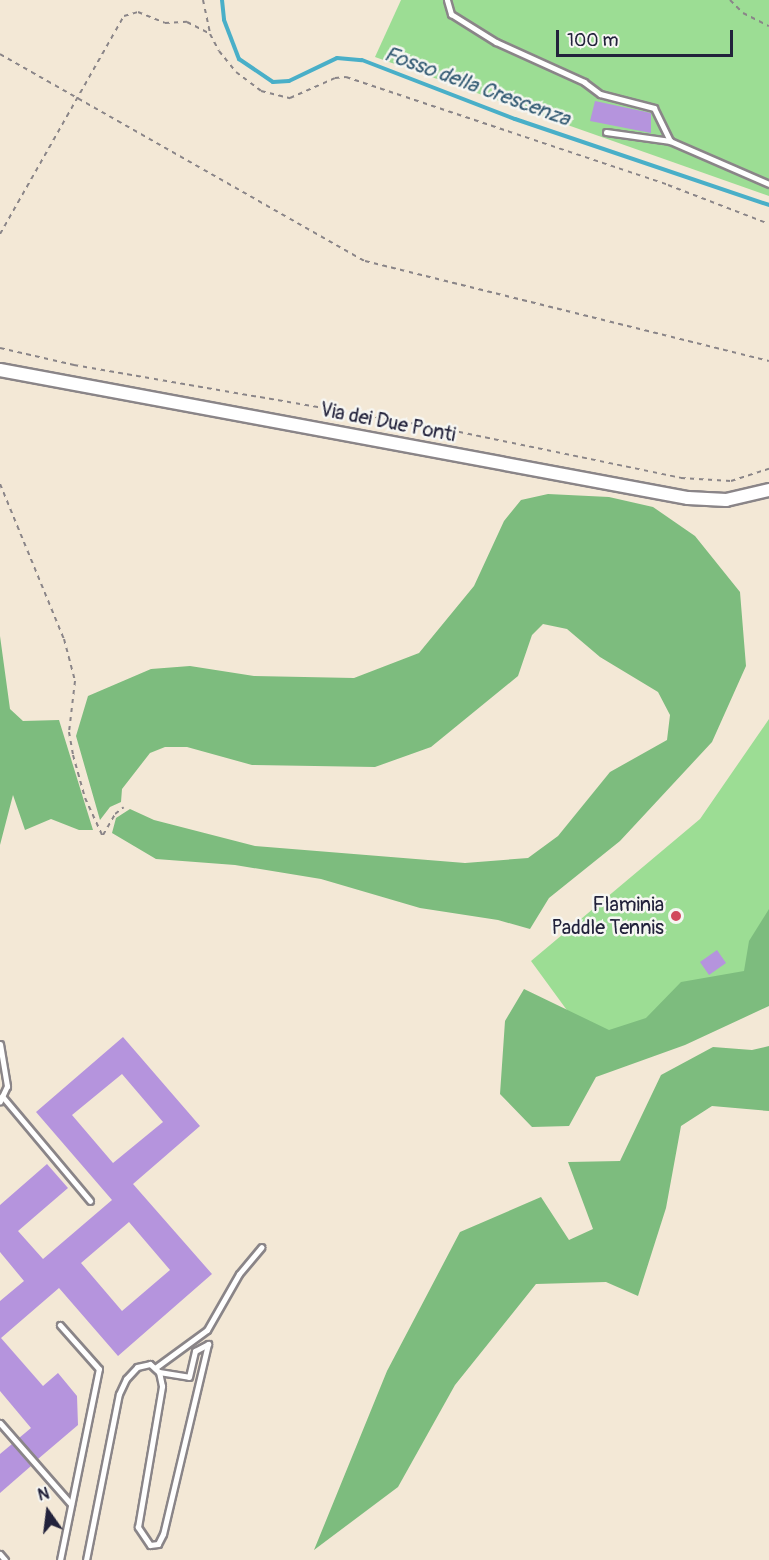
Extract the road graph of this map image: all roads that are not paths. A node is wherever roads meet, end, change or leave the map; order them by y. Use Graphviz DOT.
graph roads {
  1 [pos="447,0"];
  2 [pos="606,132"];
  3 [pos="670,141"];
  4 [pos="769,184"];
  5 [pos="0,370"];
  6 [pos="769,490"];
  7 [pos="0,1044"];
  8 [pos="1,1098"];
  9 [pos="90,1201"];
  10 [pos="262,1247"];
  11 [pos="60,1325"];
  12 [pos="157,1370"];
  13 [pos="189,1377"];
  14 [pos="196,1385"];
  15 [pos="0,1423"];
  16 [pos="71,1504"];
  17 [pos="0,1554"];
  18 [pos="5,1560"];
  19 [pos="60,1560"];
  20 [pos="87,1560"];
  1 -- 3 [label="lane"];
  2 -- 3 [label="lane"];
  3 -- 4 [label="lane"];
  5 -- 6 [label="street, Via dei Due Ponti"];
  7 -- 8 [label="lane"];
  8 -- 9 [label="lane"];
  10 -- 12 [label="lane"];
  11 -- 16 [label="lane"];
  12 -- 13 [label="lane"];
  12 -- 14 [label="lane"];
  12 -- 20 [label="lane"];
  13 -- 14 [label="lane"];
  13 -- 14 [label="lane"];
  15 -- 16 [label="lane"];
  16 -- 19 [label="lane"];
  17 -- 18 [label="lane"];
}
